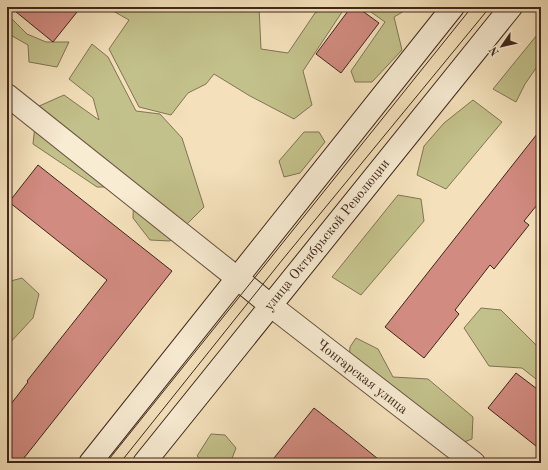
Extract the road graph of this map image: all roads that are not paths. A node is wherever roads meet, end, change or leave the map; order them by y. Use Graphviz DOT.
graph roads {
  1 [pos="453,7"];
  2 [pos="511,7"];
  3 [pos="7,95"];
  4 [pos="244,284"];
  5 [pos="270,305"];
  6 [pos="90,463"];
  7 [pos="144,463"];
  8 [pos="474,463"];
  1 -- 4 [label="main road"];
  2 -- 5 [label="main road, улица Октябрьской Революции"];
  3 -- 4 [label="main road, Чонгарская улица"];
  4 -- 5 [label="main road, Чонгарская улица"];
  4 -- 6 [label="main road"];
  5 -- 7 [label="main road, улица Октябрьской Революции"];
  5 -- 8 [label="main road, Чонгарская улица"];
}
